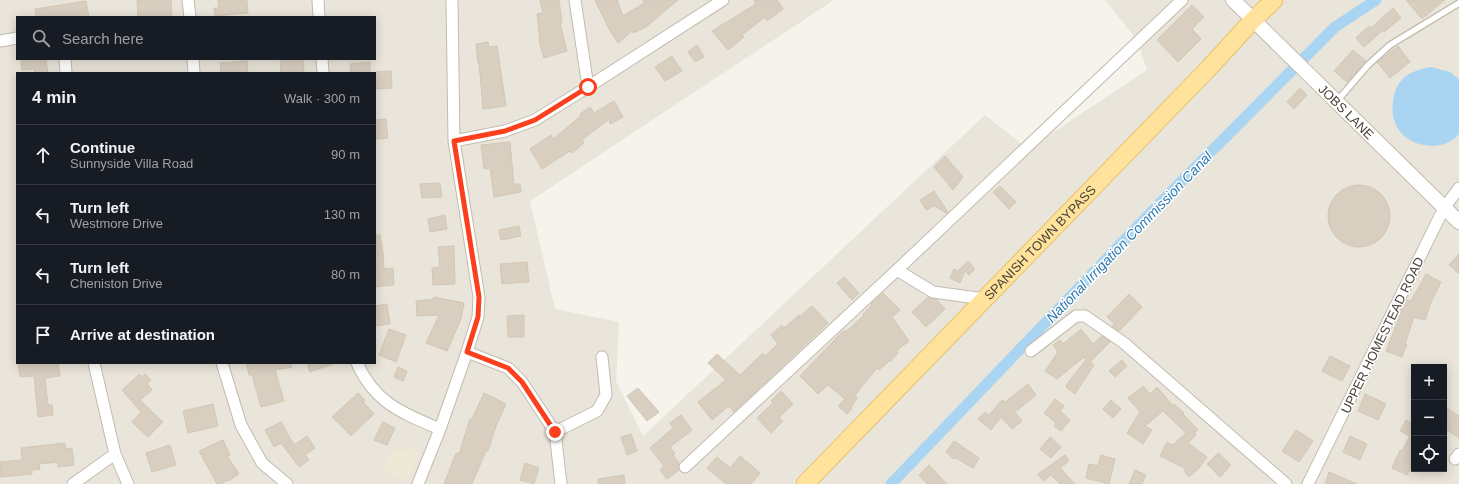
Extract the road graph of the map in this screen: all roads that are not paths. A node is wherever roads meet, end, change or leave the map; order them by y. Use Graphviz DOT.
graph roads {
  1 [pos="188,0"];
  2 [pos="318,0"];
  3 [pos="452,0"];
  4 [pos="575,0"];
  5 [pos="723,0"];
  6 [pos="1182,0"];
  7 [pos="1233,0"];
  8 [pos="1274,0"];
  9 [pos="1459,3"];
  10 [pos="190,16"];
  11 [pos="319,16"];
  12 [pos="1253,20"];
  13 [pos="16,38"];
  14 [pos="0,41"];
  15 [pos="65,60"];
  16 [pos="193,60"];
  17 [pos="322,60"];
  18 [pos="66,72"];
  19 [pos="194,72"];
  20 [pos="323,72"];
  21 [pos="588,87"];
  22 [pos="1336,101"];
  23 [pos="454,141"];
  24 [pos="1459,188"];
  25 [pos="1444,208"];
  26 [pos="1459,222"];
  27 [pos="897,270"];
  28 [pos="985,299"];
  29 [pos="1030,350"];
  30 [pos="467,352"];
  31 [pos="602,357"];
  32 [pos="94,364"];
  33 [pos="222,364"];
  34 [pos="357,364"];
  35 [pos="440,429"];
  36 [pos="555,432"];
  37 [pos="115,454"];
  38 [pos="685,467"];
  39 [pos="73,484"];
  40 [pos="128,484"];
  41 [pos="286,484"];
  42 [pos="418,484"];
  43 [pos="561,484"];
  44 [pos="805,484"];
  45 [pos="1286,484"];
  46 [pos="1308,484"];
  1 -- 10 [label="street"];
  2 -- 11 [label="street"];
  3 -- 23 [label="street"];
  4 -- 21 [label="street"];
  5 -- 21 [label="street"];
  6 -- 27 [label="street"];
  7 -- 12 [label="street, JOBS LANE"];
  8 -- 12 [label="main road, SPANISH TOWN BYPASS"];
  9 -- 22 [label="lane"];
  12 -- 22 [label="street, JOBS LANE"];
  12 -- 28 [label="main road, SPANISH TOWN BYPASS"];
  13 -- 14 [label="street"];
  15 -- 18 [label="street"];
  16 -- 19 [label="street"];
  17 -- 20 [label="street"];
  21 -- 23 [label="street"];
  22 -- 25 [label="street, JOBS LANE"];
  23 -- 30 [label="street"];
  24 -- 25 [label="street, UPPER HOMESTEAD ROAD"];
  25 -- 26 [label="street, JOBS LANE"];
  25 -- 46 [label="street, UPPER HOMESTEAD ROAD"];
  27 -- 28 [label="street"];
  27 -- 38 [label="street"];
  28 -- 44 [label="main road, SPANISH TOWN BYPASS"];
  29 -- 45 [label="street"];
  30 -- 35 [label="street"];
  30 -- 36 [label="street"];
  31 -- 36 [label="street"];
  32 -- 37 [label="street"];
  33 -- 41 [label="street"];
  34 -- 35 [label="street"];
  35 -- 42 [label="street"];
  36 -- 43 [label="street"];
  37 -- 39 [label="street"];
  37 -- 40 [label="street"];
}
